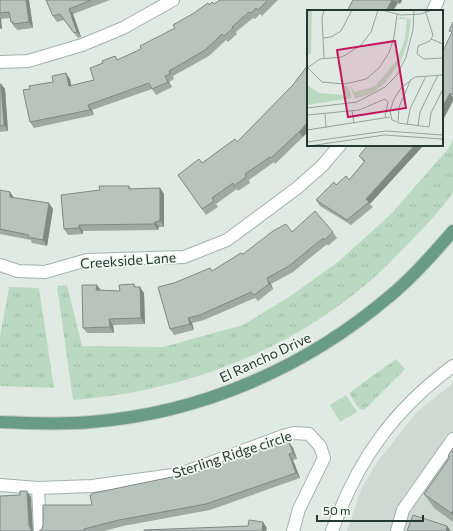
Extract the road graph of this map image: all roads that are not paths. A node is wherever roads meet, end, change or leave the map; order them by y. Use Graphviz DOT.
graph roads {
  1 [pos="172,0"];
  2 [pos="438,0"];
  3 [pos="433,10"];
  4 [pos="0,62"];
  5 [pos="339,146"];
  6 [pos="453,231"];
  7 [pos="0,265"];
  8 [pos="453,366"];
  9 [pos="0,422"];
  10 [pos="453,440"];
  11 [pos="0,485"];
  12 [pos="38,488"];
  13 [pos="40,531"];
  14 [pos="293,531"];
  15 [pos="332,531"];
  16 [pos="397,531"];
  1 -- 4 [label="street"];
  2 -- 3 [label="street"];
  5 -- 7 [label="street, Creekside Lane"];
  6 -- 9 [label="main road, El Rancho Drive"];
  8 -- 15 [label="street"];
  10 -- 16 [label="street"];
  11 -- 12 [label="street, Sterling Ridge circle"];
  12 -- 13 [label="street"];
  12 -- 14 [label="street, Sterling Ridge circle"];
}
